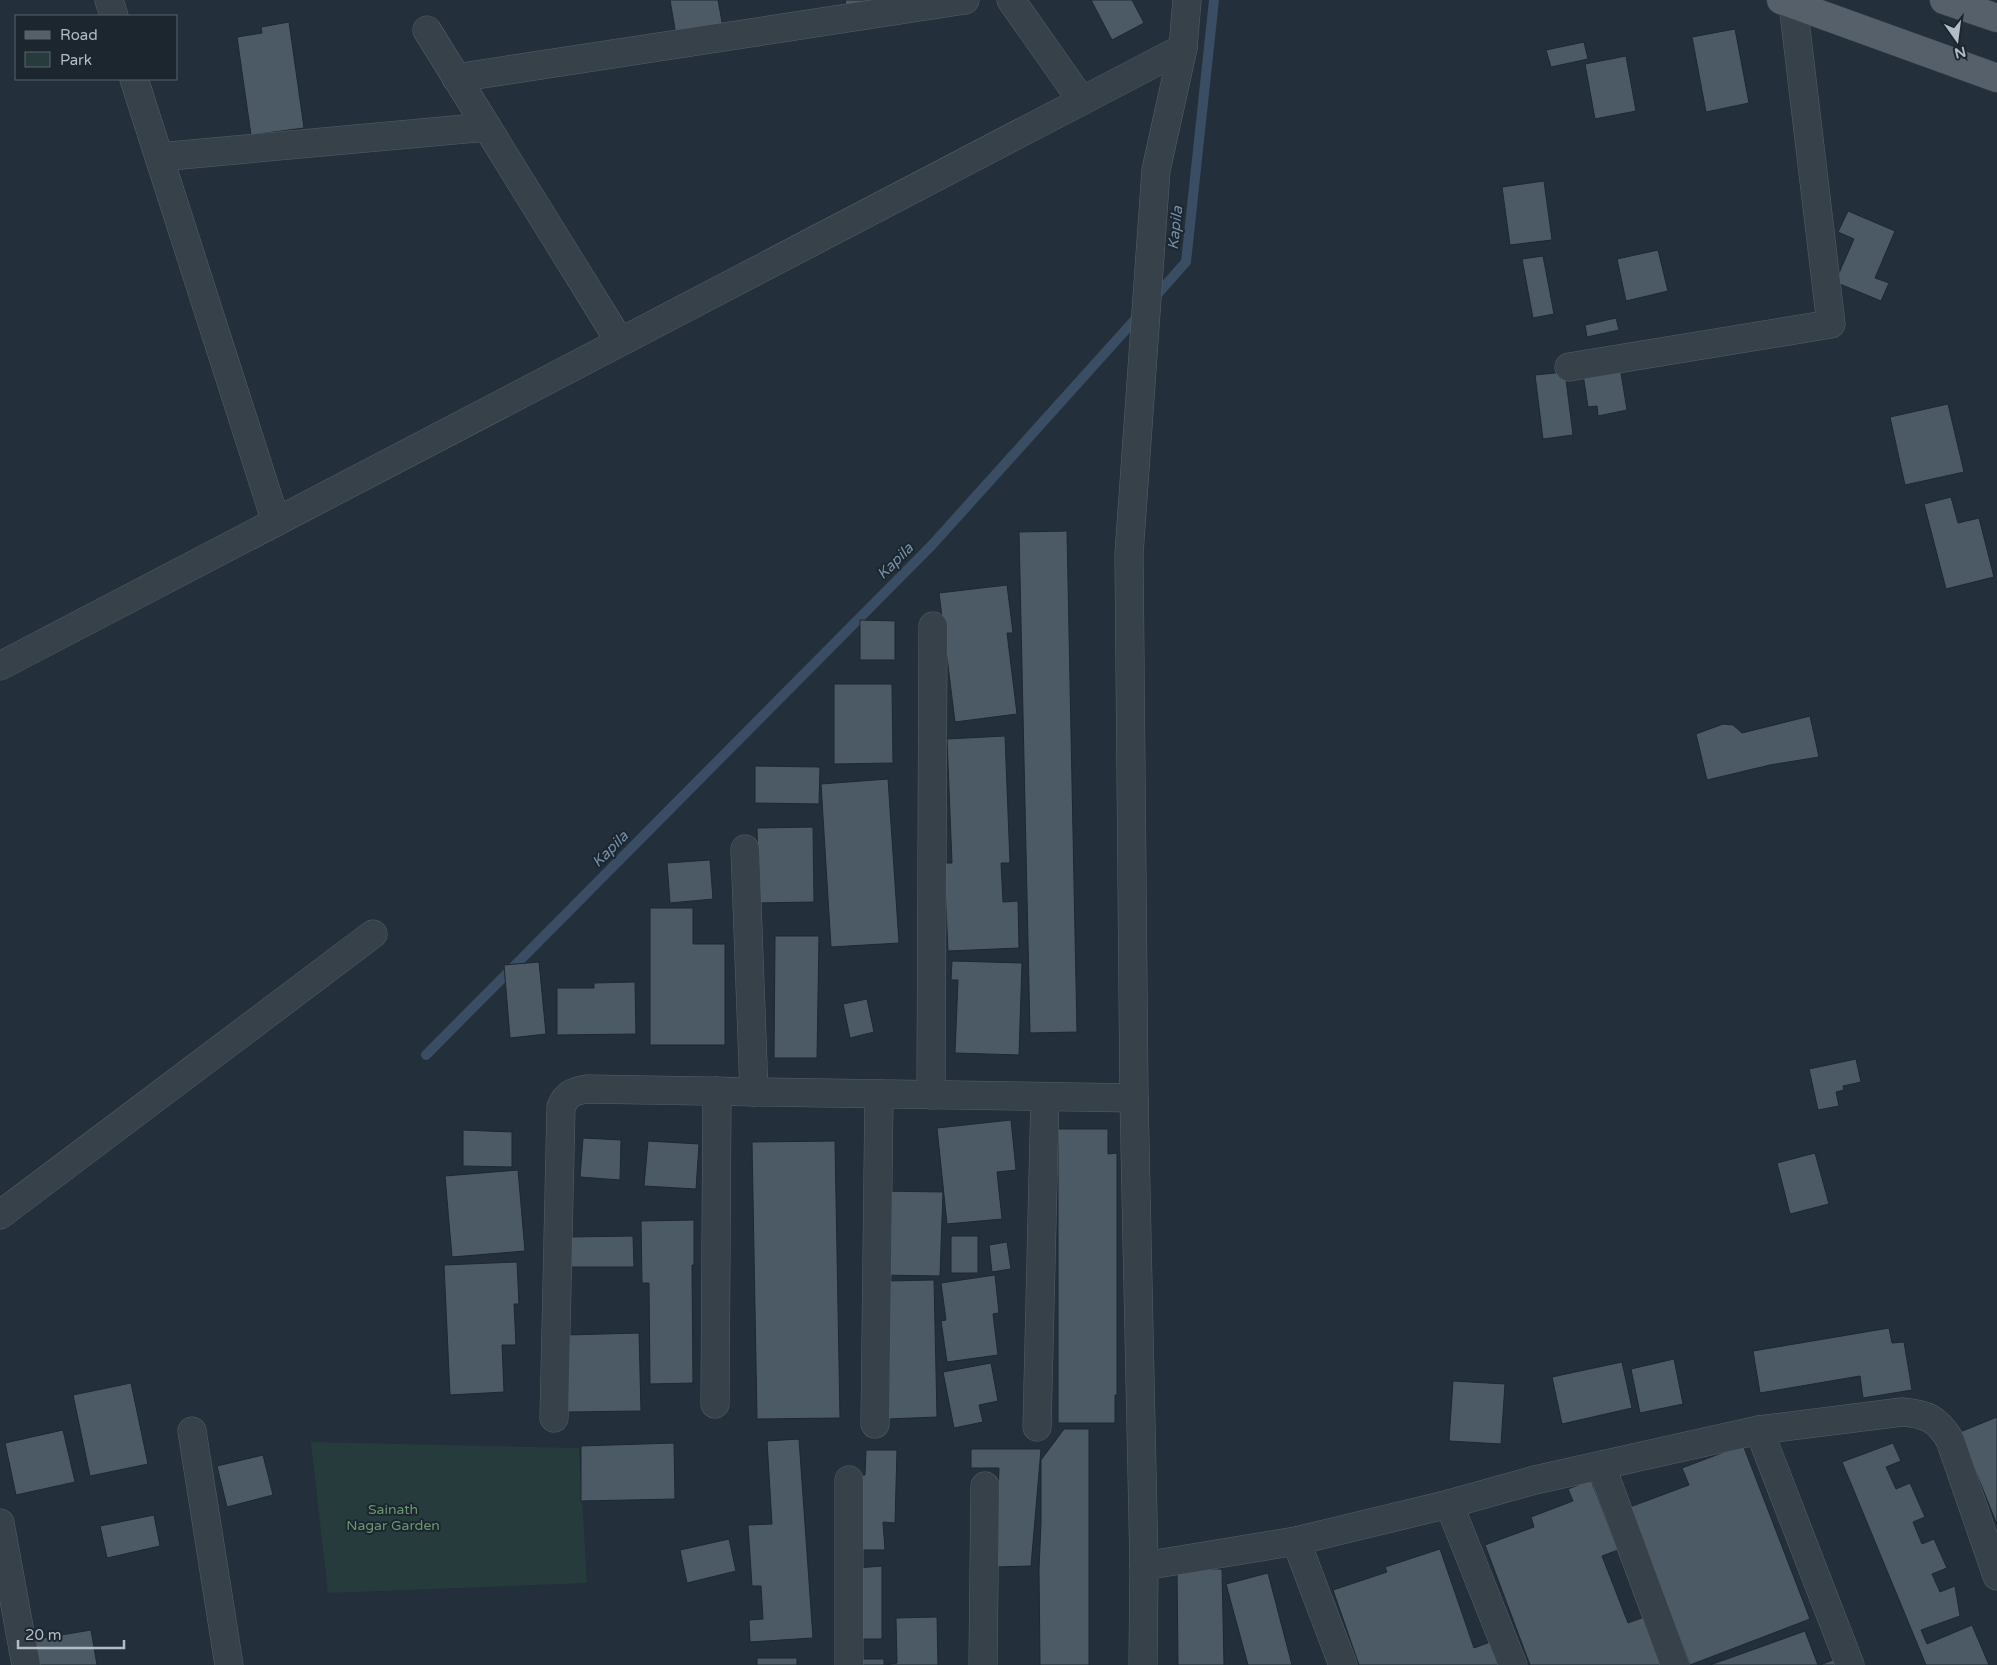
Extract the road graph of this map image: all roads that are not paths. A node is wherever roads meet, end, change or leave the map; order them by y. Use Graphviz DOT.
graph roads {
  1 [pos="109,0"];
  2 [pos="965,0"];
  3 [pos="1011,0"];
  4 [pos="1187,0"];
  5 [pos="1944,0"];
  6 [pos="1790,2"];
  7 [pos="114,15"];
  8 [pos="1997,18"];
  9 [pos="426,30"];
  10 [pos="1183,48"];
  11 [pos="456,78"];
  12 [pos="1997,78"];
  13 [pos="134,80"];
  14 [pos="1082,101"];
  15 [pos="487,127"];
  16 [pos="159,157"];
  17 [pos="620,342"];
  18 [pos="1569,367"];
  19 [pos="276,522"];
  20 [pos="933,626"];
  21 [pos="0,666"];
  22 [pos="745,849"];
  23 [pos="373,934"];
  24 [pos="718,1091"];
  25 [pos="754,1092"];
  26 [pos="879,1094"];
  27 [pos="931,1095"];
  28 [pos="1045,1097"];
  29 [pos="1134,1098"];
  30 [pos="0,1215"];
  31 [pos="715,1404"];
  32 [pos="554,1418"];
  33 [pos="875,1424"];
  34 [pos="1037,1427"];
  35 [pos="1759,1430"];
  36 [pos="192,1431"];
  37 [pos="1601,1465"];
  38 [pos="849,1480"];
  39 [pos="985,1486"];
  40 [pos="1449,1504"];
  41 [pos="0,1523"];
  42 [pos="1296,1541"];
  43 [pos="1144,1566"];
  44 [pos="1997,1575"];
  45 [pos="26,1665"];
  46 [pos="229,1665"];
  47 [pos="849,1665"];
  48 [pos="983,1665"];
  49 [pos="1143,1665"];
  50 [pos="1343,1665"];
  51 [pos="1513,1665"];
  52 [pos="1675,1665"];
  53 [pos="1850,1665"];
  1 -- 7 [label="street"];
  2 -- 11 [label="street"];
  3 -- 14 [label="street"];
  4 -- 10 [label="street"];
  5 -- 8 [label="main road"];
  6 -- 12 [label="main road"];
  6 -- 18 [label="street"];
  9 -- 11 [label="street"];
  10 -- 14 [label="street"];
  10 -- 29 [label="street"];
  11 -- 15 [label="street"];
  13 -- 16 [label="street"];
  14 -- 17 [label="street"];
  15 -- 16 [label="street"];
  15 -- 17 [label="street"];
  16 -- 19 [label="street"];
  17 -- 19 [label="street"];
  19 -- 21 [label="street"];
  20 -- 27 [label="street"];
  22 -- 25 [label="street"];
  23 -- 30 [label="street"];
  24 -- 25 [label="street"];
  24 -- 31 [label="street"];
  24 -- 32 [label="street"];
  25 -- 26 [label="street"];
  26 -- 27 [label="street"];
  26 -- 33 [label="street"];
  27 -- 28 [label="street"];
  28 -- 29 [label="street"];
  28 -- 34 [label="street"];
  29 -- 43 [label="street"];
  35 -- 37 [label="street"];
  35 -- 44 [label="street"];
  35 -- 53 [label="street"];
  36 -- 46 [label="street"];
  37 -- 40 [label="street"];
  37 -- 52 [label="street"];
  38 -- 47 [label="street"];
  39 -- 48 [label="street"];
  40 -- 42 [label="street"];
  40 -- 51 [label="street"];
  41 -- 45 [label="street"];
  42 -- 43 [label="street"];
  42 -- 50 [label="street"];
  43 -- 49 [label="street"];
}
